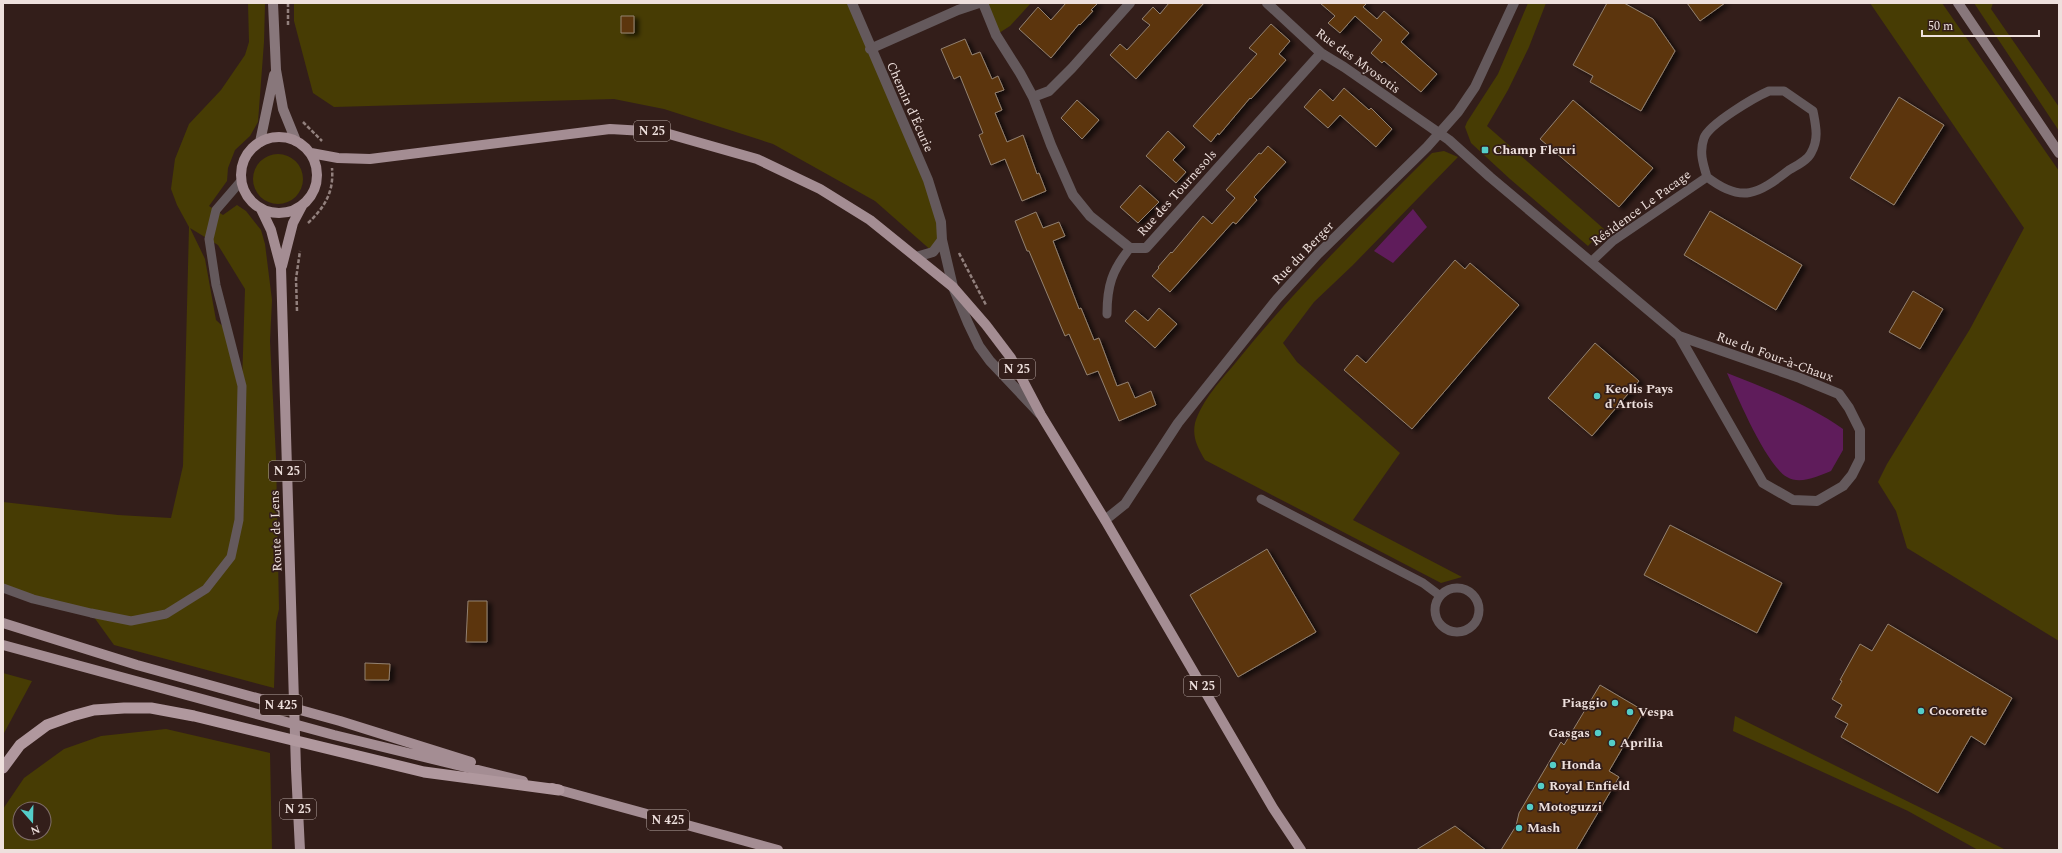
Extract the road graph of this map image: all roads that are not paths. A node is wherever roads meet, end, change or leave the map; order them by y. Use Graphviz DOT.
graph roads {
  1 [pos="273,3"];
  2 [pos="852,3"];
  3 [pos="979,3"];
  4 [pos="983,3"];
  5 [pos="1130,3"];
  6 [pos="1267,3"];
  7 [pos="1514,3"];
  8 [pos="1958,3"];
  9 [pos="870,49"];
  10 [pos="1321,54"];
  11 [pos="276,70"];
  12 [pos="1033,97"];
  13 [pos="1439,134"];
  14 [pos="296,141"];
  15 [pos="260,142"];
  16 [pos="2059,153"];
  17 [pos="311,154"];
  18 [pos="1707,177"];
  19 [pos="241,181"];
  20 [pos="302,206"];
  21 [pos="261,209"];
  22 [pos="942,240"];
  23 [pos="1130,248"];
  24 [pos="916,257"];
  25 [pos="1592,261"];
  26 [pos="281,268"];
  27 [pos="953,287"];
  28 [pos="1107,314"];
  29 [pos="1679,336"];
  30 [pos="1041,416"];
  31 [pos="1261,499"];
  32 [pos="1105,520"];
  33 [pos="3,588"];
  34 [pos="1439,595"];
  35 [pos="3,623"];
  36 [pos="3,645"];
  37 [pos="3,768"];
  38 [pos="559,790"];
  39 [pos="300,850"];
  40 [pos="778,850"];
  41 [pos="1301,850"];
  1 -- 11 [label="main road"];
  2 -- 9 [label="street, Chemin d'Écurie"];
  3 -- 9 [label="street"];
  4 -- 12 [label="street, Rue des Tournesols"];
  5 -- 12 [label="street"];
  6 -- 10 [label="street, Rue des Myosotis"];
  7 -- 13 [label="street, Rue du Berger"];
  8 -- 16 [label="main road"];
  9 -- 22 [label="street, Chemin d'Écurie"];
  10 -- 13 [label="street, Rue des Myosotis"];
  10 -- 23 [label="street, Rue des Tournesols"];
  11 -- 14 [label="main road"];
  11 -- 15 [label="main road"];
  12 -- 23 [label="street, Rue des Tournesols"];
  13 -- 25 [label="street, Rue du Four-à-Chaux"];
  13 -- 32 [label="street, Rue du Berger"];
  14 -- 15 [label="main road"];
  14 -- 17 [label="main road"];
  15 -- 19 [label="main road"];
  17 -- 20 [label="main road"];
  17 -- 24 [label="main road, N 25"];
  18 -- 18 [label="lane, Résidence Le Pacage"];
  18 -- 25 [label="lane, Résidence Le Pacage"];
  19 -- 21 [label="main road"];
  19 -- 33 [label="lane"];
  20 -- 21 [label="main road"];
  20 -- 26 [label="main road, N 25"];
  21 -- 26 [label="main road, N 25"];
  22 -- 24 [label="street"];
  22 -- 27 [label="street, Chemin d'Écurie"];
  23 -- 28 [label="lane"];
  24 -- 27 [label="main road, N 25"];
  25 -- 29 [label="street, Rue du Four-à-Chaux"];
  26 -- 39 [label="main road, Route de Lens / N 25"];
  27 -- 30 [label="main road, N 25"];
  27 -- 30 [label="street, Chemin d'Écurie"];
  29 -- 29 [label="street, Rue du Four-à-Chaux"];
  30 -- 32 [label="main road, N 25"];
  31 -- 34 [label="lane"];
  32 -- 41 [label="main road, N 25"];
  34 -- 34 [label="lane"];
  35 -- 38 [label="main road, N 425"];
  36 -- 38 [label="main road, N 425"];
  37 -- 38 [label="highway"];
  38 -- 40 [label="main road, N 425"];
}
